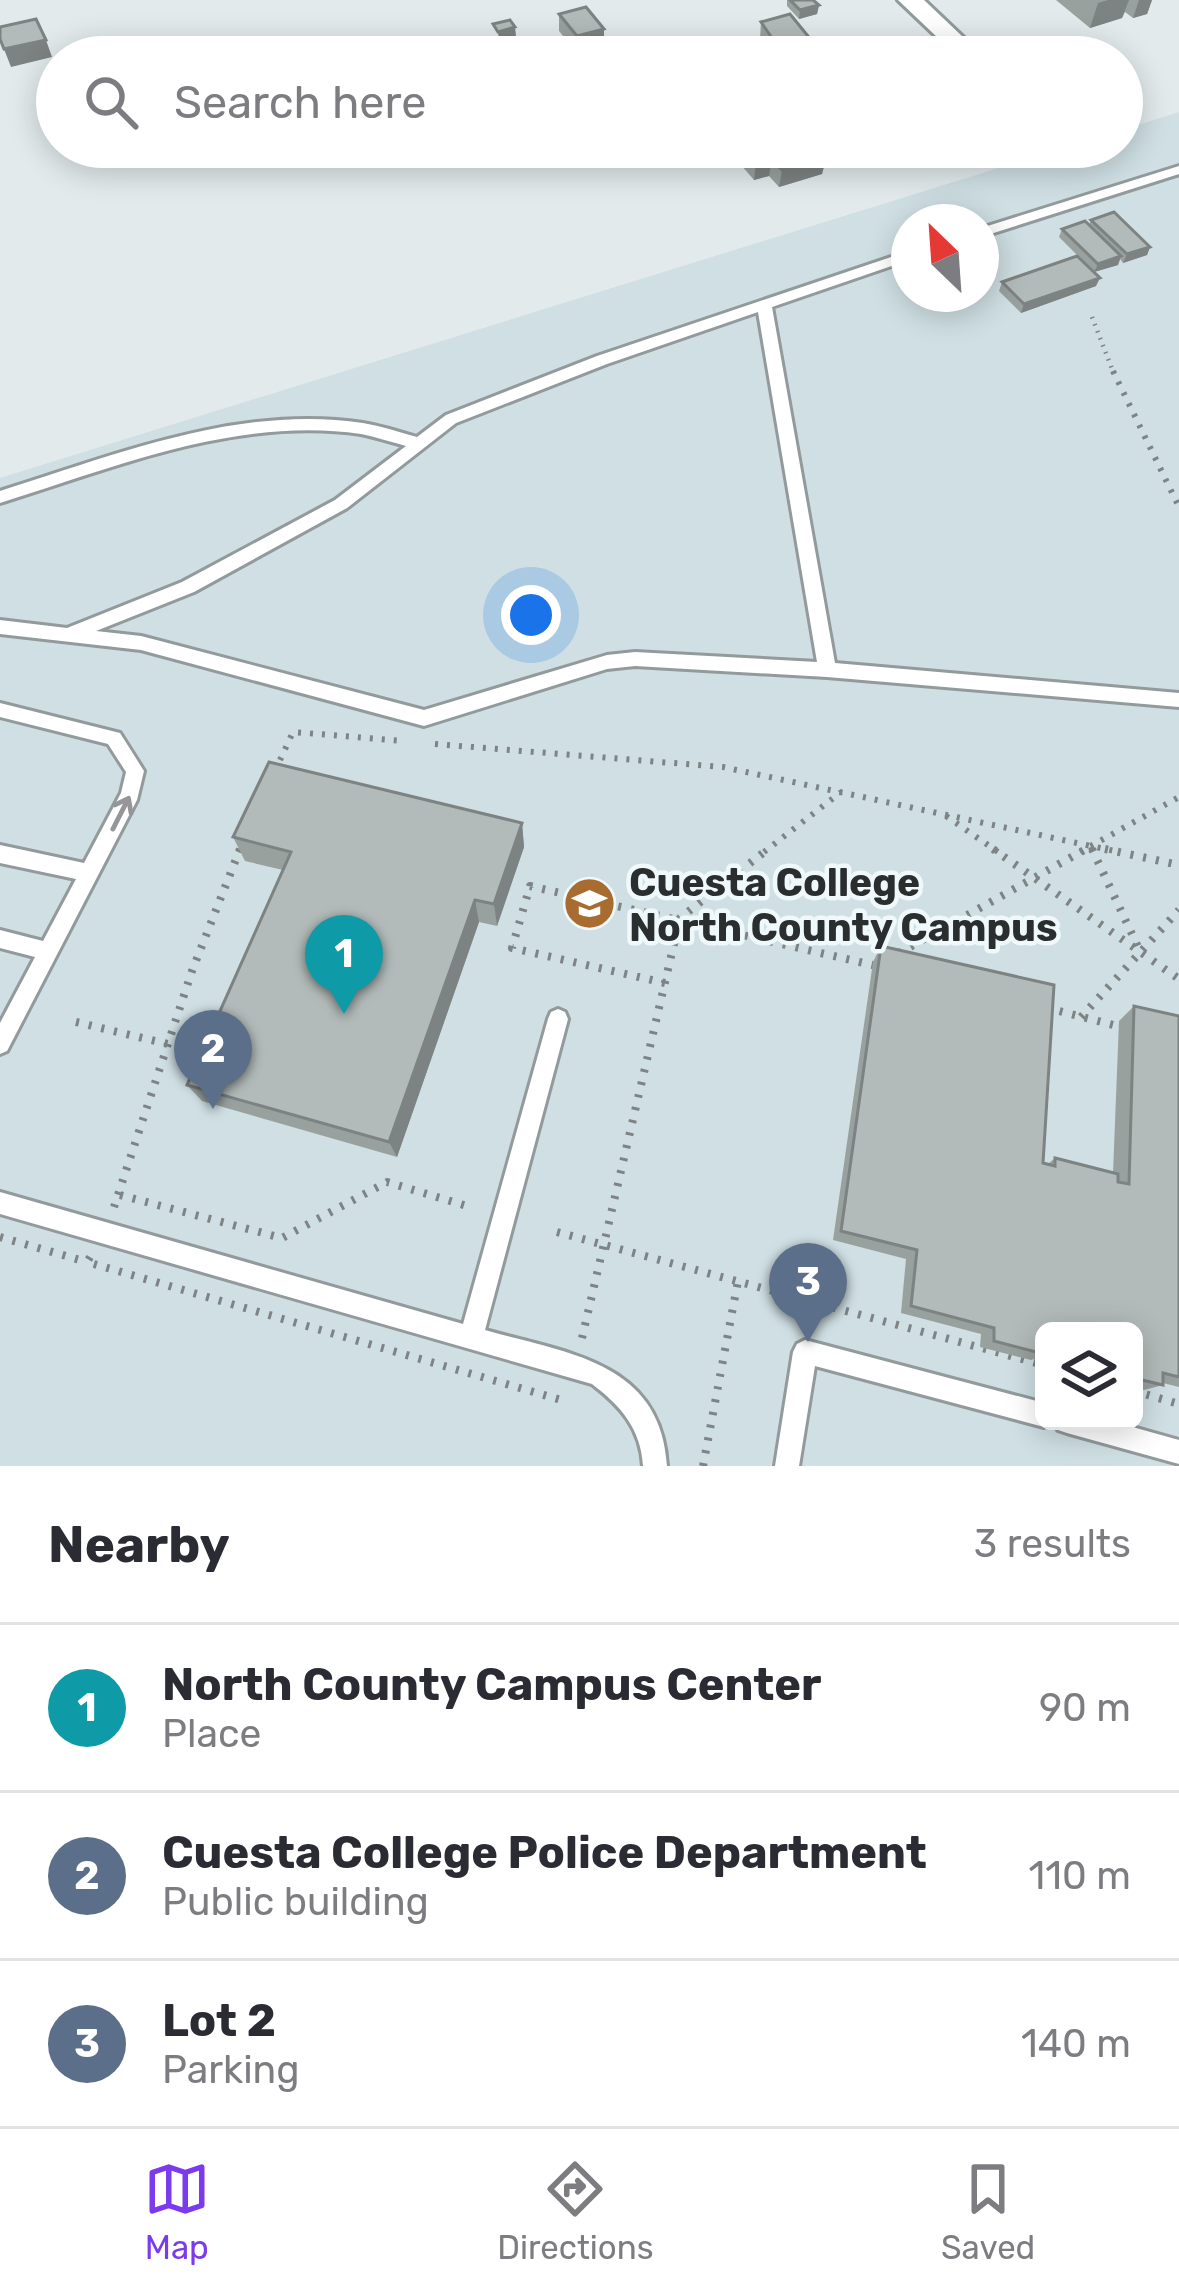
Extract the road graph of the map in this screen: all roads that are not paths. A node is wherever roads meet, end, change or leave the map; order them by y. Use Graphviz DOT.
graph roads {
  1 [pos="910,0"];
  2 [pos="949,36"];
  3 [pos="1179,170"];
  4 [pos="999,226"];
  5 [pos="891,261"];
  6 [pos="764,303"];
  7 [pos="414,442"];
  8 [pos="0,497"];
  9 [pos="0,627"];
  10 [pos="67,635"];
  11 [pos="827,670"];
  12 [pos="1179,700"];
  13 [pos="0,710"];
  14 [pos="0,854"];
  15 [pos="89,873"];
  16 [pos="0,939"];
  17 [pos="48,952"];
  18 [pos="558,1019"];
  19 [pos="0,1044"];
  20 [pos="0,1203"];
  21 [pos="472,1334"];
  22 [pos="1035,1413"];
  23 [pos="1101,1430"];
  24 [pos="1179,1451"];
  25 [pos="655,1466"];
  26 [pos="788,1466"];
  1 -- 2 [label="street"];
  3 -- 4 [label="lane"];
  5 -- 6 [label="lane"];
  6 -- 7 [label="lane"];
  6 -- 11 [label="lane"];
  7 -- 8 [label="lane"];
  7 -- 10 [label="lane"];
  9 -- 10 [label="lane"];
  10 -- 11 [label="lane"];
  11 -- 12 [label="lane"];
  15 -- 13 [label="lane, one-way"];
  14 -- 15 [label="lane"];
  15 -- 17 [label="lane"];
  16 -- 17 [label="lane"];
  17 -- 19 [label="lane"];
  18 -- 21 [label="lane"];
  20 -- 21 [label="lane"];
  21 -- 25 [label="lane"];
  22 -- 26 [label="lane"];
  23 -- 24 [label="lane"];
}
